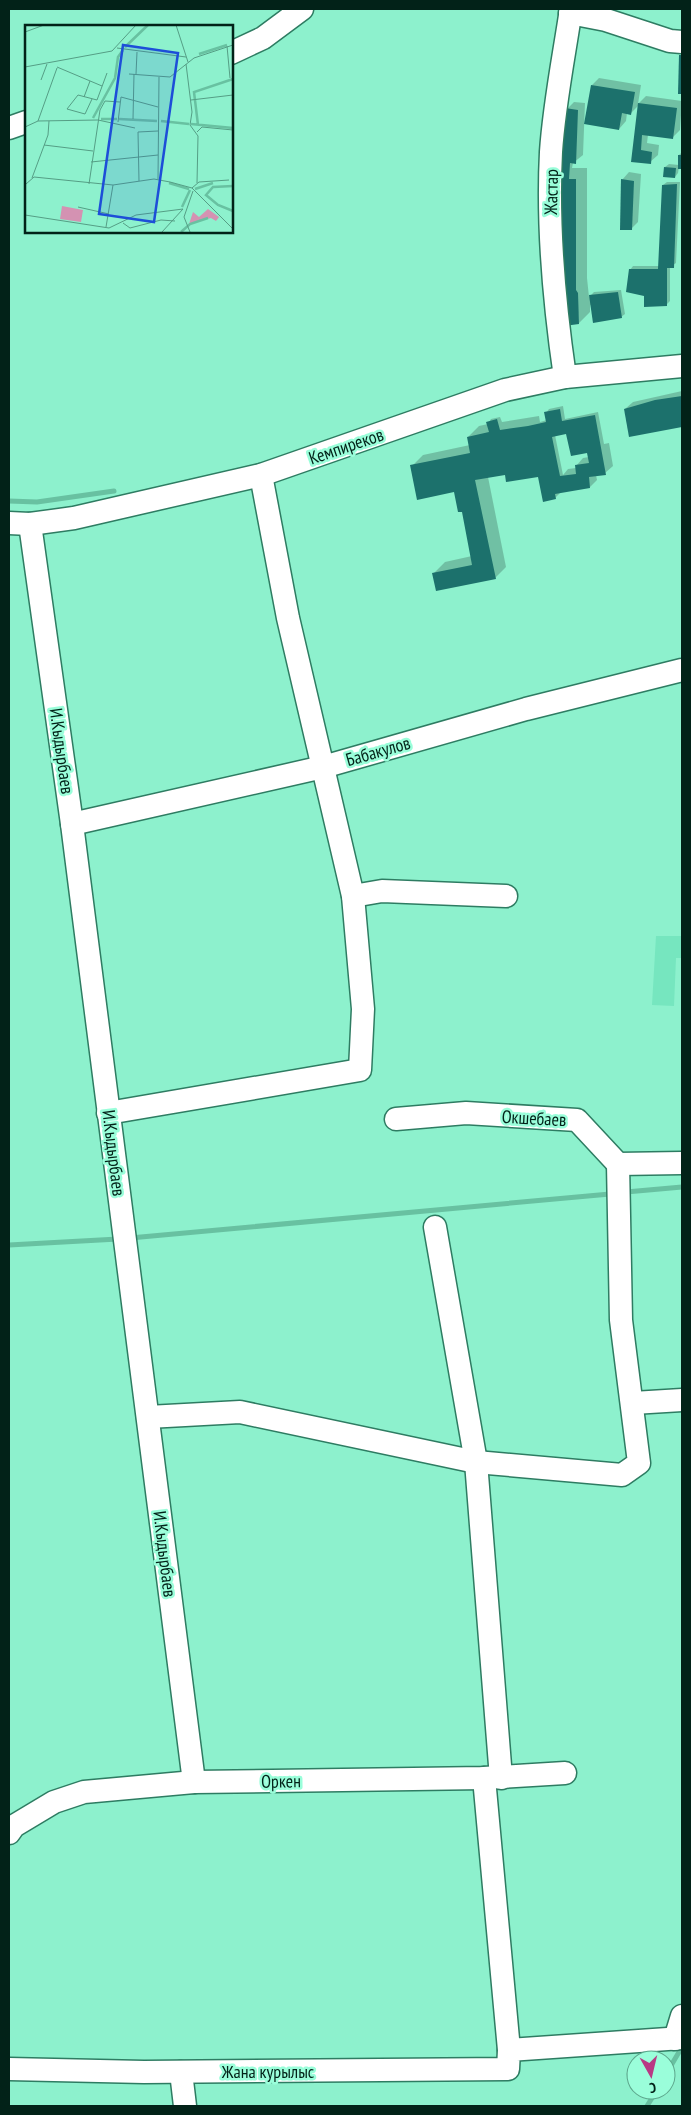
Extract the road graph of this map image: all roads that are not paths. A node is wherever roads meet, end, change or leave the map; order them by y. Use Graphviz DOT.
graph roads {
  1 [pos="302,9"];
  2 [pos="570,11"];
  3 [pos="682,42"];
  4 [pos="232,53"];
  5 [pos="25,122"];
  6 [pos="9,128"];
  7 [pos="682,366"];
  8 [pos="565,377"];
  9 [pos="261,475"];
  10 [pos="20,523"];
  11 [pos="682,670"];
  12 [pos="323,767"];
  13 [pos="72,824"];
  14 [pos="353,896"];
  15 [pos="506,896"];
  16 [pos="108,1113"];
  17 [pos="396,1119"];
  18 [pos="682,1163"];
  19 [pos="618,1164"];
  20 [pos="435,1227"];
  21 [pos="682,1400"];
  22 [pos="632,1403"];
  23 [pos="148,1417"];
  24 [pos="476,1462"];
  25 [pos="565,1773"];
  26 [pos="493,1778"];
  27 [pos="194,1782"];
  28 [pos="9,1833"];
  29 [pos="682,2016"];
  30 [pos="679,2038"];
  31 [pos="509,2050"];
  32 [pos="9,2069"];
  33 [pos="181,2072"];
  34 [pos="185,2106"];
  1 -- 4 [label="street"];
  2 -- 3 [label="street"];
  2 -- 8 [label="street, Жастар"];
  5 -- 6 [label="street"];
  7 -- 8 [label="street, Кемпиреков"];
  8 -- 9 [label="street, Кемпиреков"];
  9 -- 10 [label="street, Кемпиреков"];
  9 -- 12 [label="street"];
  10 -- 13 [label="street, И.Кыдырбаев"];
  11 -- 12 [label="street, Бабакулов"];
  12 -- 13 [label="street, Бабакулов"];
  12 -- 14 [label="street"];
  13 -- 16 [label="street, И.Кыдырбаев"];
  14 -- 15 [label="street"];
  14 -- 16 [label="street"];
  16 -- 23 [label="street, И.Кыдырбаев"];
  17 -- 19 [label="street, Окшебаев"];
  18 -- 19 [label="street"];
  19 -- 22 [label="street"];
  20 -- 24 [label="street, Жана курылыс"];
  21 -- 22 [label="street"];
  22 -- 24 [label="street"];
  23 -- 24 [label="street"];
  23 -- 27 [label="street, И.Кыдырбаев"];
  24 -- 26 [label="street, Жана курылыс"];
  25 -- 26 [label="street, Оркен"];
  26 -- 27 [label="street, Оркен"];
  26 -- 31 [label="street, Жана курылыс"];
  27 -- 28 [label="street, Оркен"];
  29 -- 30 [label="street"];
  30 -- 31 [label="street"];
  31 -- 33 [label="street, Жана курылыс"];
  32 -- 33 [label="street, Жана курылыс"];
  33 -- 34 [label="street"];
}
